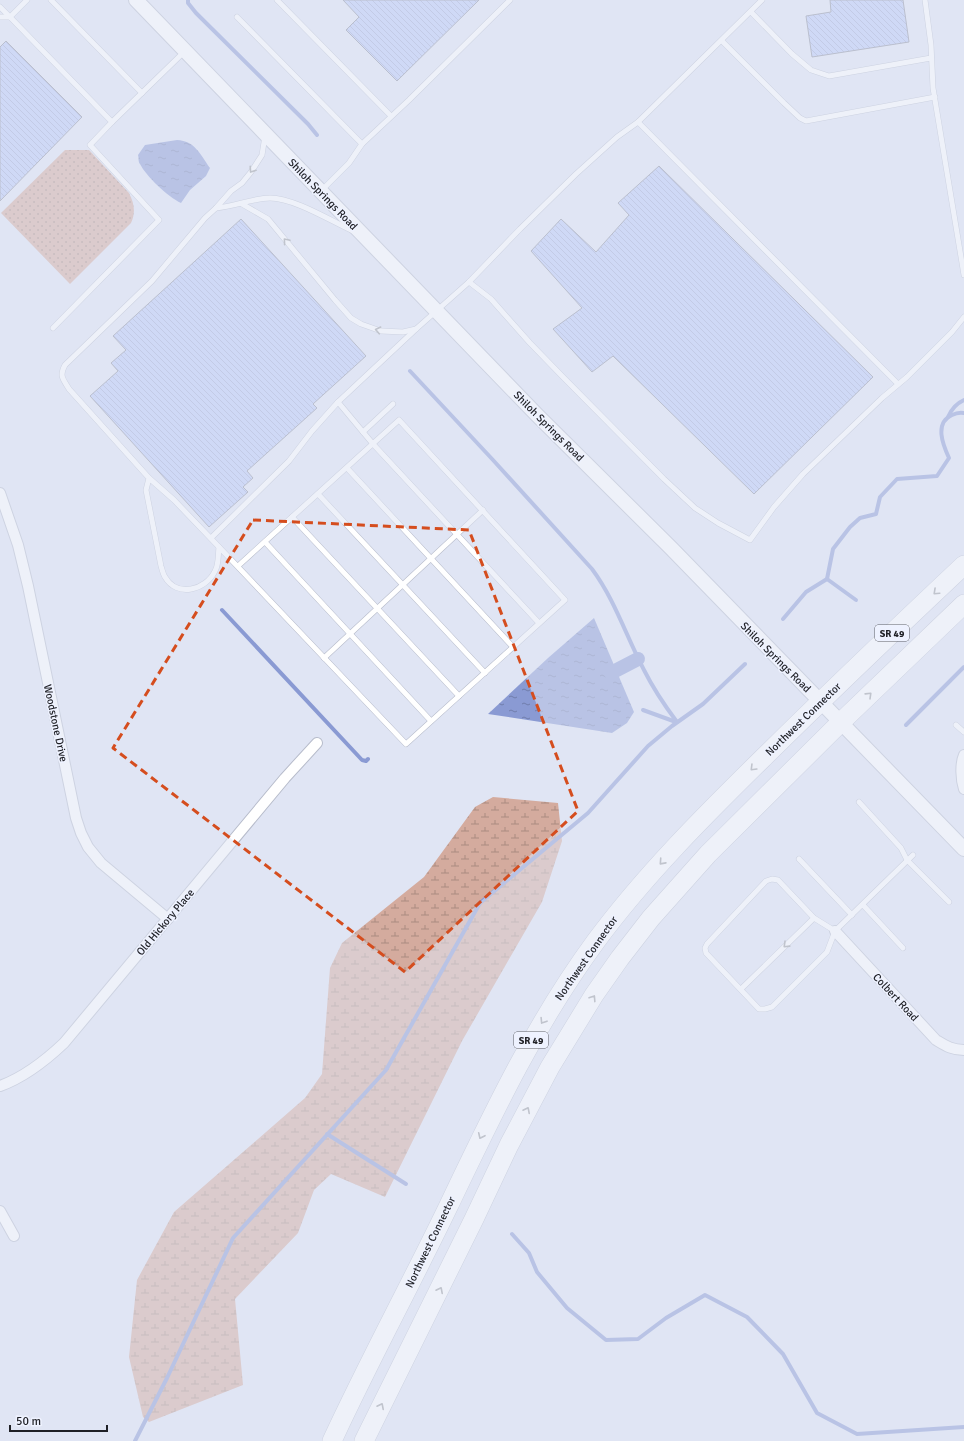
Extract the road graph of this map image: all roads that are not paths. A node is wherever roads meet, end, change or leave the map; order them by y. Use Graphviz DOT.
graph roads {
  1 [pos="27,0"];
  2 [pos="51,0"];
  3 [pos="136,0"];
  4 [pos="277,0"];
  5 [pos="510,0"];
  6 [pos="762,0"];
  7 [pos="925,0"];
  8 [pos="0,7"];
  9 [pos="751,12"];
  10 [pos="0,17"];
  11 [pos="10,17"];
  12 [pos="237,17"];
  13 [pos="722,41"];
  14 [pos="185,50"];
  15 [pos="931,58"];
  16 [pos="142,93"];
  17 [pos="935,97"];
  18 [pos="391,116"];
  19 [pos="112,122"];
  20 [pos="638,122"];
  21 [pos="265,134"];
  22 [pos="362,144"];
  23 [pos="320,192"];
  24 [pos="242,204"];
  25 [pos="216,208"];
  26 [pos="365,237"];
  27 [pos="964,275"];
  28 [pos="469,282"];
  29 [pos="437,311"];
  30 [pos="964,317"];
  31 [pos="53,328"];
  32 [pos="416,329"];
  33 [pos="898,384"];
  34 [pos="338,402"];
  35 [pos="393,404"];
  36 [pos="363,432"];
  37 [pos="373,444"];
  38 [pos="347,468"];
  39 [pos="149,478"];
  40 [pos="0,493"];
  41 [pos="318,494"];
  42 [pos="483,510"];
  43 [pos="292,517"];
  44 [pos="457,534"];
  45 [pos="211,538"];
  46 [pos="265,542"];
  47 [pos="218,547"];
  48 [pos="431,558"];
  49 [pos="964,565"];
  50 [pos="238,566"];
  51 [pos="403,584"];
  52 [pos="964,604"];
  53 [pos="377,608"];
  54 [pos="538,624"];
  55 [pos="349,634"];
  56 [pos="513,647"];
  57 [pos="324,658"];
  58 [pos="485,673"];
  59 [pos="459,696"];
  60 [pos="820,702"];
  61 [pos="431,721"];
  62 [pos="841,722"];
  63 [pos="956,725"];
  64 [pos="964,732"];
  65 [pos="317,743"];
  66 [pos="964,755"];
  67 [pos="964,789"];
  68 [pos="859,802"];
  69 [pos="964,849"];
  70 [pos="913,855"];
  71 [pos="799,859"];
  72 [pos="908,860"];
  73 [pos="949,902"];
  74 [pos="863,905"];
  75 [pos="852,915"];
  76 [pos="814,918"];
  77 [pos="168,919"];
  78 [pos="835,931"];
  79 [pos="904,948"];
  80 [pos="741,989"];
  81 [pos="964,1050"];
  82 [pos="0,1086"];
  83 [pos="0,1211"];
  84 [pos="14,1236"];
  85 [pos="332,1441"];
  86 [pos="364,1441"];
  1 -- 11 [label="lane"];
  2 -- 16 [label="lane"];
  3 -- 14 [label="street, Shiloh Springs Road"];
  4 -- 18 [label="lane"];
  5 -- 18 [label="lane"];
  6 -- 9 [label="lane"];
  7 -- 15 [label="lane"];
  8 -- 11 [label="lane"];
  9 -- 13 [label="lane"];
  9 -- 15 [label="lane"];
  10 -- 11 [label="lane"];
  11 -- 19 [label="lane"];
  12 -- 22 [label="lane"];
  13 -- 17 [label="lane"];
  13 -- 20 [label="lane"];
  14 -- 16 [label="lane"];
  14 -- 21 [label="street, Shiloh Springs Road"];
  15 -- 17 [label="lane"];
  16 -- 19 [label="lane"];
  17 -- 27 [label="lane"];
  18 -- 22 [label="lane"];
  19 -- 31 [label="lane"];
  20 -- 28 [label="lane"];
  20 -- 33 [label="lane"];
  21 -- 23 [label="street, Shiloh Springs Road"];
  21 -- 25 [label="lane, one-way"];
  22 -- 23 [label="lane"];
  23 -- 26 [label="street, Shiloh Springs Road"];
  24 -- 25 [label="lane"];
  24 -- 26 [label="lane"];
  32 -- 24 [label="lane, one-way"];
  25 -- 39 [label="lane"];
  26 -- 29 [label="street, Shiloh Springs Road"];
  28 -- 29 [label="lane"];
  28 -- 33 [label="lane"];
  29 -- 32 [label="lane"];
  29 -- 60 [label="street, Shiloh Springs Road"];
  30 -- 33 [label="lane"];
  32 -- 34 [label="lane"];
  34 -- 36 [label="lane"];
  34 -- 45 [label="lane"];
  35 -- 36 [label="lane"];
  36 -- 37 [label="lane"];
  37 -- 38 [label="lane"];
  37 -- 42 [label="lane"];
  37 -- 44 [label="lane"];
  38 -- 41 [label="lane"];
  38 -- 48 [label="lane"];
  39 -- 45 [label="lane"];
  39 -- 47 [label="lane"];
  40 -- 77 [label="street, Woodstone Drive"];
  41 -- 43 [label="lane"];
  41 -- 51 [label="lane"];
  42 -- 44 [label="lane"];
  42 -- 54 [label="lane"];
  43 -- 46 [label="lane"];
  43 -- 53 [label="lane"];
  44 -- 48 [label="lane"];
  44 -- 54 [label="lane"];
  45 -- 47 [label="lane"];
  46 -- 50 [label="lane"];
  46 -- 55 [label="lane"];
  47 -- 50 [label="lane"];
  48 -- 51 [label="lane"];
  48 -- 56 [label="lane"];
  49 -- 60 [label="highway, Northwest Connector / SR 49, one-way"];
  50 -- 57 [label="lane"];
  51 -- 53 [label="lane"];
  51 -- 58 [label="lane"];
  62 -- 52 [label="highway, SR 49, one-way"];
  53 -- 55 [label="lane"];
  53 -- 59 [label="lane"];
  54 -- 56 [label="lane"];
  55 -- 57 [label="lane"];
  55 -- 61 [label="lane"];
  56 -- 58 [label="lane"];
  57 -- 61 [label="lane"];
  58 -- 59 [label="lane"];
  59 -- 61 [label="lane"];
  60 -- 62 [label="street, Shiloh Springs Road"];
  60 -- 85 [label="highway, Northwest Connector / SR 49, one-way"];
  62 -- 69 [label="street, Shiloh Springs Road"];
  86 -- 62 [label="highway, SR 49, one-way"];
  63 -- 64 [label="lane"];
  65 -- 77 [label="street, Old Hickory Place"];
  66 -- 67 [label="street"];
  68 -- 72 [label="lane"];
  70 -- 72 [label="lane"];
  71 -- 75 [label="lane"];
  72 -- 73 [label="lane"];
  72 -- 74 [label="lane"];
  74 -- 75 [label="lane"];
  74 -- 79 [label="lane"];
  75 -- 78 [label="lane"];
  76 -- 78 [label="lane"];
  76 -- 80 [label="lane, one-way"];
  76 -- 80 [label="lane"];
  77 -- 82 [label="street, Old Hickory Place"];
  78 -- 80 [label="lane"];
  78 -- 81 [label="street, Colbert Road"];
  83 -- 84 [label="street"];
}
